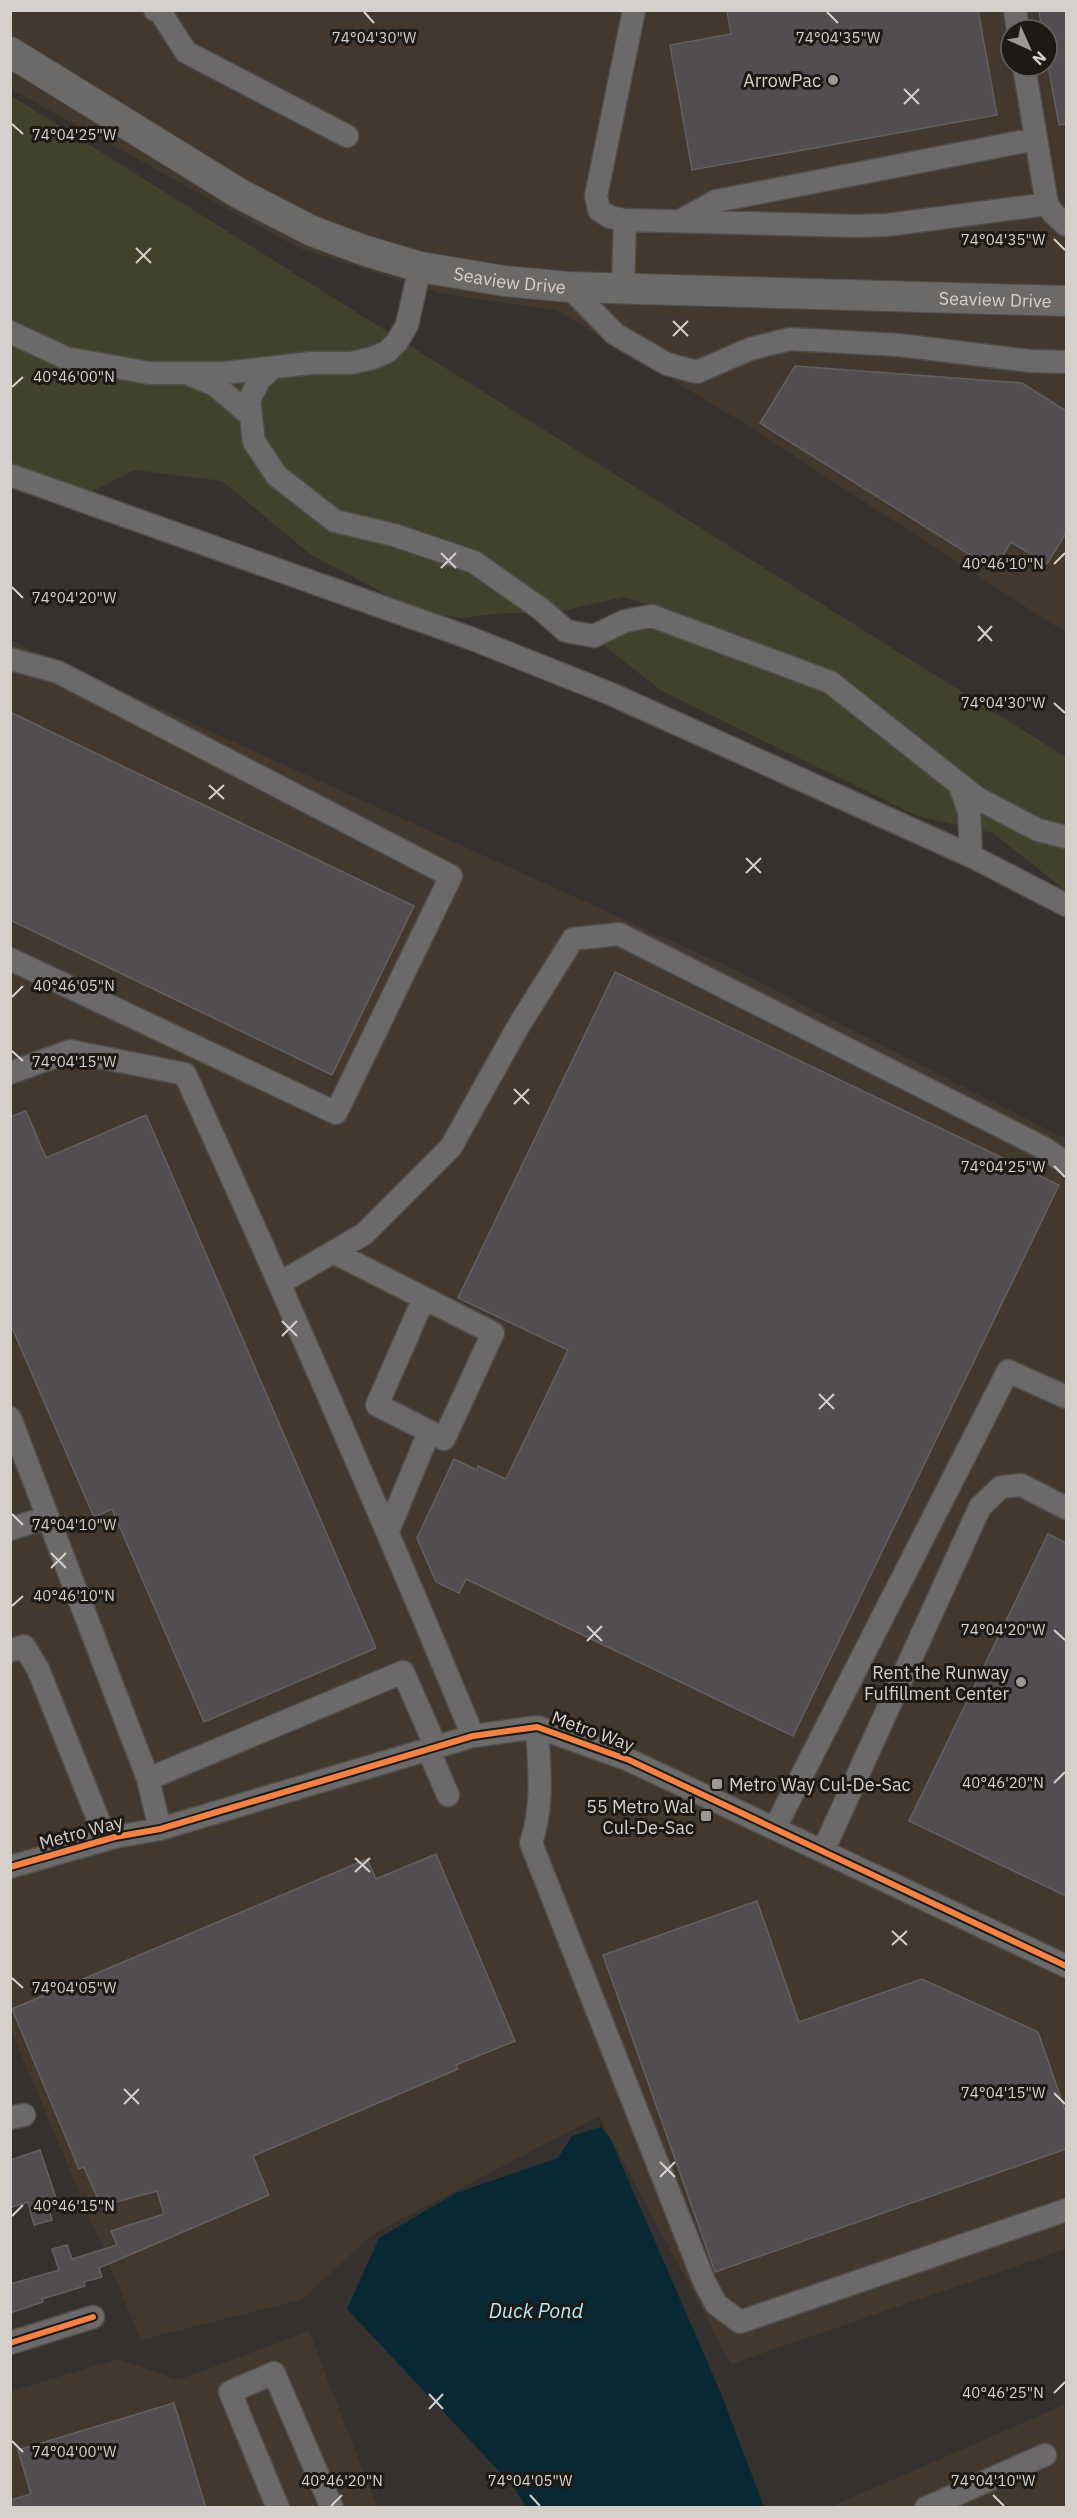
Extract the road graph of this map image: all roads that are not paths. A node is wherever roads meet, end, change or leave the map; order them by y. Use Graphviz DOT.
graph roads {
  1 [pos="156,10"];
  2 [pos="634,10"];
  3 [pos="10,52"];
  4 [pos="1026,78"];
  5 [pos="347,136"];
  6 [pos="1036,139"];
  7 [pos="1047,204"];
  8 [pos="625,220"];
  9 [pos="679,222"];
  10 [pos="1066,225"];
  11 [pos="420,267"];
  12 [pos="569,287"];
  13 [pos="622,287"];
  14 [pos="1066,301"];
  15 [pos="10,332"];
  16 [pos="1066,362"];
  17 [pos="274,367"];
  18 [pos="187,373"];
  19 [pos="251,416"];
  20 [pos="10,475"];
  21 [pos="10,659"];
  22 [pos="959,784"];
  23 [pos="1066,837"];
  24 [pos="971,856"];
  25 [pos="1066,904"];
  26 [pos="10,959"];
  27 [pos="197,1048"];
  28 [pos="10,1073"];
  29 [pos="185,1074"];
  30 [pos="1066,1163"];
  31 [pos="333,1252"];
  32 [pos="280,1283"];
  33 [pos="424,1298"];
  34 [pos="1066,1397"];
  35 [pos="10,1418"];
  36 [pos="429,1432"];
  37 [pos="1066,1508"];
  38 [pos="48,1517"];
  39 [pos="10,1528"];
  40 [pos="388,1531"];
  41 [pos="10,1651"];
  42 [pos="537,1727"];
  43 [pos="473,1736"];
  44 [pos="432,1748"];
  45 [pos="148,1779"];
  46 [pos="448,1795"];
  47 [pos="775,1828"];
  48 [pos="160,1829"];
  49 [pos="106,1839"];
  50 [pos="823,1851"];
  51 [pos="10,1867"];
  52 [pos="1066,1966"];
  53 [pos="1066,2210"];
  54 [pos="93,2317"];
  55 [pos="10,2343"];
  56 [pos="1045,2455"];
  57 [pos="278,2508"];
  58 [pos="332,2508"];
  59 [pos="926,2508"];
  1 -- 5 [label="street"];
  2 -- 8 [label="street"];
  3 -- 11 [label="main road, Seaview Drive"];
  4 -- 6 [label="street"];
  6 -- 7 [label="street"];
  6 -- 9 [label="street"];
  7 -- 9 [label="street"];
  7 -- 10 [label="street"];
  8 -- 9 [label="street"];
  8 -- 13 [label="street"];
  11 -- 12 [label="main road, Seaview Drive"];
  11 -- 17 [label="street"];
  12 -- 13 [label="main road, Seaview Drive"];
  12 -- 16 [label="street"];
  13 -- 14 [label="main road, Seaview Drive"];
  15 -- 18 [label="street"];
  17 -- 18 [label="street"];
  17 -- 19 [label="street"];
  18 -- 19 [label="street"];
  19 -- 22 [label="street"];
  20 -- 24 [label="street"];
  21 -- 27 [label="street"];
  22 -- 23 [label="street"];
  22 -- 24 [label="street"];
  24 -- 25 [label="street"];
  26 -- 27 [label="street"];
  27 -- 29 [label="street"];
  28 -- 29 [label="street"];
  29 -- 32 [label="street"];
  30 -- 31 [label="street"];
  31 -- 32 [label="street"];
  31 -- 33 [label="street"];
  32 -- 40 [label="street"];
  33 -- 36 [label="street"];
  33 -- 36 [label="street"];
  34 -- 47 [label="street"];
  35 -- 38 [label="street"];
  36 -- 40 [label="street"];
  37 -- 50 [label="street"];
  38 -- 39 [label="street"];
  38 -- 45 [label="street"];
  40 -- 43 [label="street"];
  41 -- 49 [label="street"];
  42 -- 43 [label="street, Metro Way"];
  42 -- 47 [label="street, Metro Way"];
  42 -- 53 [label="street"];
  43 -- 44 [label="street, Metro Way"];
  44 -- 45 [label="street"];
  44 -- 46 [label="street"];
  44 -- 48 [label="street, Metro Way"];
  45 -- 48 [label="street"];
  47 -- 50 [label="street, Metro Way"];
  48 -- 49 [label="street, Metro Way"];
  49 -- 51 [label="street, Metro Way"];
  50 -- 52 [label="street, Metro Way"];
  54 -- 55 [label="street"];
  56 -- 59 [label="street"];
  57 -- 58 [label="street"];
}
